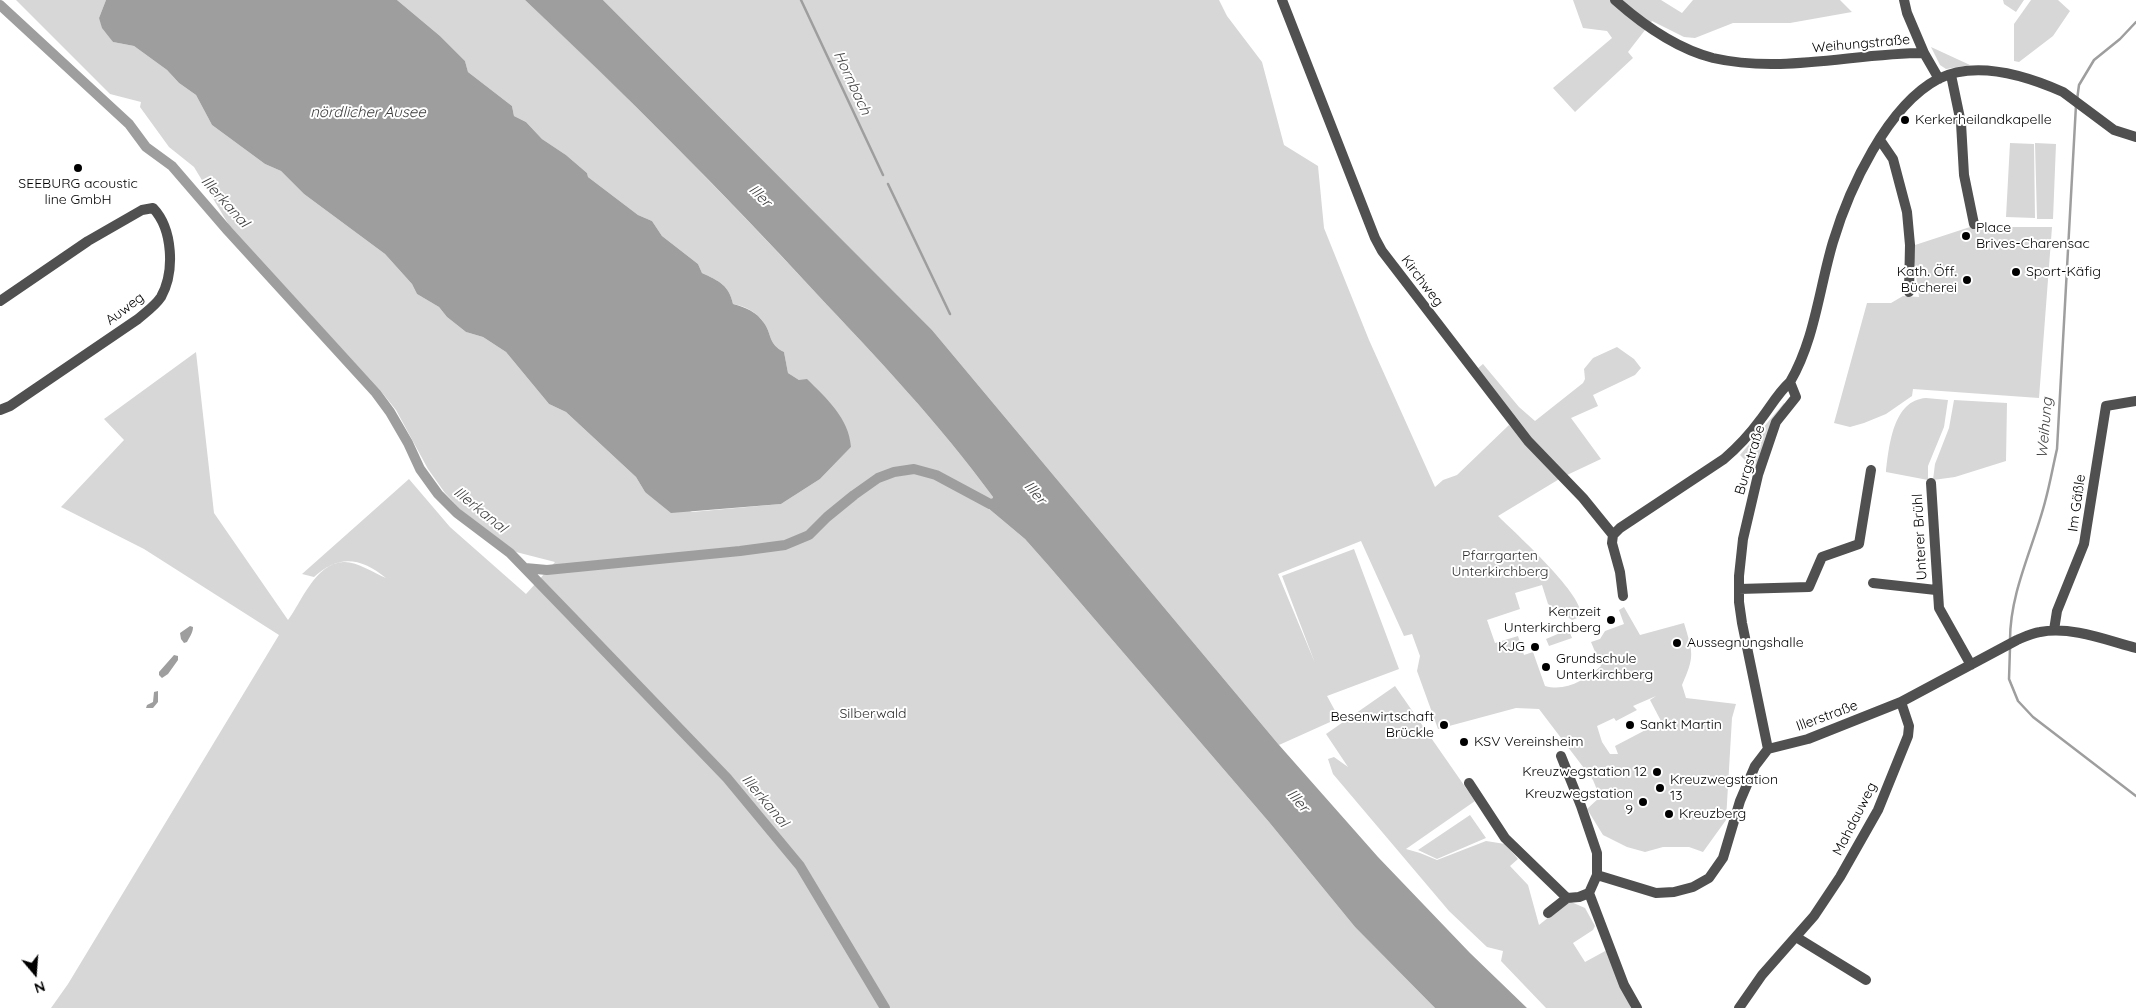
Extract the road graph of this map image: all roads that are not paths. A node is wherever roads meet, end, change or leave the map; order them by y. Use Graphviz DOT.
graph roads {
  1 [pos="1282,0"];
  2 [pos="1615,0"];
  3 [pos="1904,0"];
  4 [pos="1924,53"];
  5 [pos="1951,75"];
  6 [pos="1939,79"];
  7 [pos="2136,137"];
  8 [pos="1880,140"];
  9 [pos="1974,224"];
  10 [pos="1909,292"];
  11 [pos="0,301"];
  12 [pos="1790,382"];
  13 [pos="2136,401"];
  14 [pos="0,410"];
  15 [pos="1871,470"];
  16 [pos="1931,484"];
  17 [pos="1613,535"];
  18 [pos="1874,583"];
  19 [pos="1741,588"];
  20 [pos="1936,590"];
  21 [pos="1623,596"];
  22 [pos="2054,630"];
  23 [pos="2136,648"];
  24 [pos="1972,665"];
  25 [pos="1901,702"];
  26 [pos="1768,749"];
  27 [pos="1560,756"];
  28 [pos="1469,783"];
  29 [pos="1597,875"];
  30 [pos="1588,893"];
  31 [pos="1567,898"];
  32 [pos="1548,914"];
  33 [pos="1796,937"];
  34 [pos="1866,980"];
  35 [pos="1637,1008"];
  36 [pos="1739,1008"];
  1 -- 17 [label="street, Kirchweg"];
  2 -- 4 [label="street, Weihungstraße"];
  3 -- 4 [label="street"];
  4 -- 6 [label="street, Weihungstraße"];
  5 -- 6 [label="street"];
  5 -- 7 [label="street"];
  5 -- 9 [label="street"];
  6 -- 8 [label="street, Burgstraße"];
  8 -- 10 [label="street"];
  8 -- 12 [label="street, Burgstraße"];
  11 -- 14 [label="street, Auweg"];
  12 -- 17 [label="street"];
  12 -- 19 [label="street, Burgstraße"];
  13 -- 22 [label="street, Im Gäßle"];
  15 -- 19 [label="street"];
  16 -- 20 [label="street, Unterer Brühl"];
  17 -- 21 [label="street"];
  18 -- 20 [label="street, Unterer Brühl"];
  19 -- 26 [label="street, Burgstraße"];
  20 -- 24 [label="street, Unterer Brühl"];
  22 -- 23 [label="street, Illerstraße"];
  22 -- 24 [label="street, Illerstraße"];
  24 -- 25 [label="street, Illerstraße"];
  25 -- 26 [label="street, Illerstraße"];
  25 -- 33 [label="street, Mahdauweg"];
  26 -- 29 [label="street"];
  27 -- 29 [label="street"];
  28 -- 31 [label="street"];
  29 -- 30 [label="street"];
  30 -- 31 [label="street"];
  30 -- 35 [label="street"];
  31 -- 32 [label="street"];
  33 -- 34 [label="street"];
  33 -- 36 [label="street, Mahdauweg"];
}
